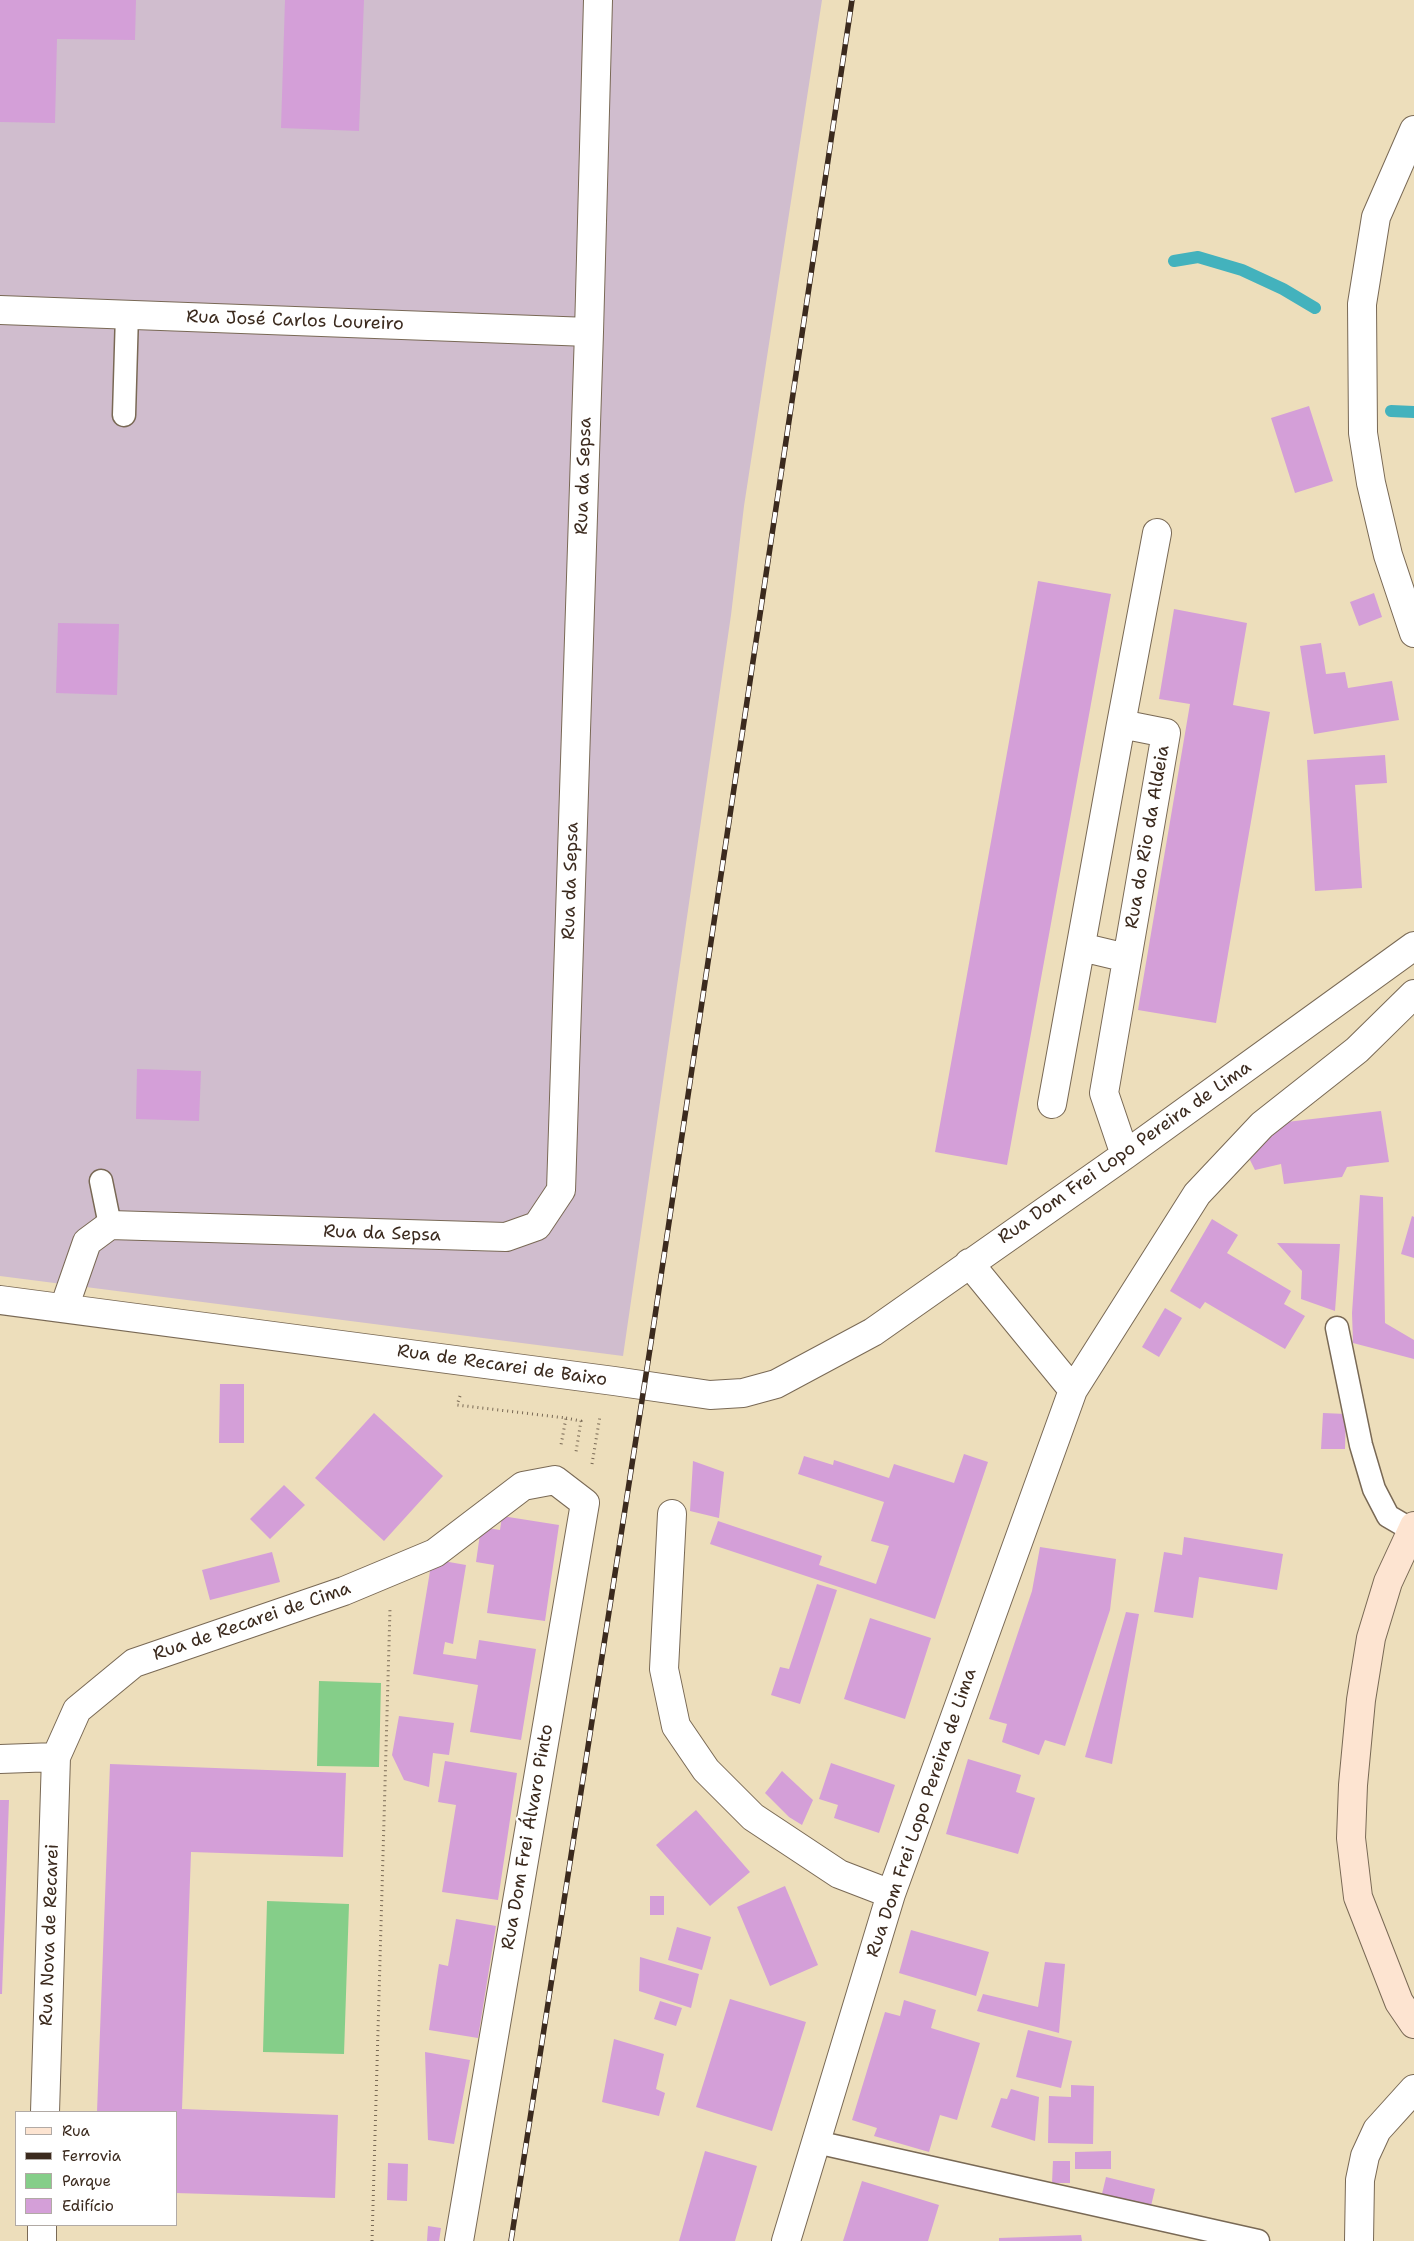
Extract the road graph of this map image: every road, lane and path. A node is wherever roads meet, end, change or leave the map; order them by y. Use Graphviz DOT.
graph roads {
  1 [pos="598,0"];
  2 [pos="1414,130"];
  3 [pos="0,310"];
  4 [pos="127,314"];
  5 [pos="589,332"];
  6 [pos="124,415"];
  7 [pos="1157,532"];
  8 [pos="1414,633"];
  9 [pos="1121,724"];
  10 [pos="1414,946"];
  11 [pos="1081,947"];
  12 [pos="1127,958"];
  13 [pos="1414,994"];
  14 [pos="1052,1104"];
  15 [pos="1125,1155"];
  16 [pos="101,1181"];
  17 [pos="110,1225"];
  18 [pos="969,1263"];
  19 [pos="0,1300"];
  20 [pos="64,1308"];
  21 [pos="1337,1328"];
  22 [pos="614,1381"];
  23 [pos="462,1390"];
  24 [pos="1073,1390"];
  25 [pos="566,1418"];
  26 [pos="575,1454"];
  27 [pos="592,1466"];
  28 [pos="555,1480"];
  29 [pos="672,1514"];
  30 [pos="1413,1528"];
  31 [pos="391,1571"];
  32 [pos="56,1757"];
  33 [pos="0,1759"];
  34 [pos="891,1894"];
  35 [pos="1414,2024"];
  36 [pos="1414,2089"];
  37 [pos="45,2111"];
  38 [pos="816,2142"];
  39 [pos="42,2226"];
  40 [pos="42,2241"];
  41 [pos="372,2241"];
  42 [pos="458,2241"];
  43 [pos="786,2241"];
  44 [pos="1258,2241"];
  45 [pos="1360,2241"];
  1 -- 5 [label="street, Rua da Sepsa"];
  2 -- 8 [label="street"];
  3 -- 4 [label="street, Rua José Carlos Loureiro"];
  4 -- 5 [label="street, Rua José Carlos Loureiro"];
  4 -- 6 [label="lane"];
  5 -- 17 [label="street, Rua da Sepsa"];
  7 -- 9 [label="street"];
  9 -- 11 [label="street"];
  9 -- 12 [label="street, Rua do Rio da Aldeia"];
  10 -- 15 [label="street, Rua Dom Frei Lopo Pereira de Lima"];
  11 -- 12 [label="street"];
  11 -- 14 [label="street"];
  12 -- 15 [label="street, Rua do Rio da Aldeia"];
  13 -- 24 [label="street, Rua Dom Frei Lopo Pereira de Lima"];
  15 -- 18 [label="street, Rua Dom Frei Lopo Pereira de Lima"];
  16 -- 17 [label="lane"];
  17 -- 20 [label="street"];
  18 -- 22 [label="street, Rua de Recarei de Baixo"];
  18 -- 24 [label="street"];
  19 -- 20 [label="street, Rua de Recarei de Baixo"];
  20 -- 22 [label="street, Rua de Recarei de Baixo"];
  21 -- 30 [label="lane"];
  22 -- 27 [label="path"];
  23 -- 25 [label="path"];
  24 -- 34 [label="street, Rua Dom Frei Lopo Pereira de Lima"];
  25 -- 26 [label="path"];
  25 -- 28 [label="path"];
  28 -- 31 [label="street, Rua de Recarei de Cima"];
  28 -- 42 [label="street, Rua Dom Frei Álvaro Pinto"];
  29 -- 34 [label="street"];
  30 -- 35 [label="street"];
  31 -- 32 [label="street, Rua de Recarei de Cima"];
  31 -- 41 [label="path"];
  32 -- 33 [label="street"];
  32 -- 37 [label="street, Rua Nova de Recarei"];
  34 -- 38 [label="street, Rua Dom Frei Lopo Pereira de Lima"];
  36 -- 45 [label="street"];
  38 -- 43 [label="street, Rua Dom Frei Lopo Pereira de Lima"];
  38 -- 44 [label="lane"];
  39 -- 40 [label="street"];
}
